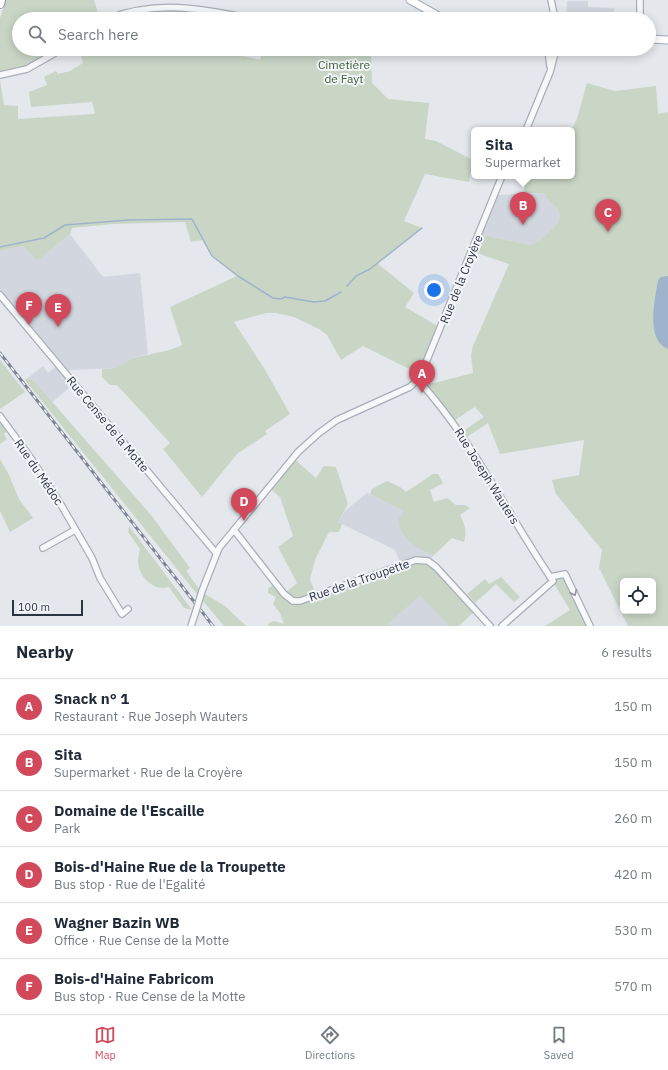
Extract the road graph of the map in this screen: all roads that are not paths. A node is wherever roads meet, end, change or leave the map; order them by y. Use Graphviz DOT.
graph roads {
  1 [pos="1,0"];
  2 [pos="410,0"];
  3 [pos="551,0"];
  4 [pos="640,0"];
  5 [pos="0,4"];
  6 [pos="123,12"];
  7 [pos="220,12"];
  8 [pos="431,12"];
  9 [pos="554,12"];
  10 [pos="640,12"];
  11 [pos="656,39"];
  12 [pos="668,40"];
  13 [pos="50,56"];
  14 [pos="549,56"];
  15 [pos="554,56"];
  16 [pos="550,72"];
  17 [pos="0,75"];
  18 [pos="527,127"];
  19 [pos="501,179"];
  20 [pos="0,296"];
  21 [pos="418,380"];
  22 [pos="0,416"];
  23 [pos="75,530"];
  24 [pos="234,530"];
  25 [pos="43,548"];
  26 [pos="216,553"];
  27 [pos="551,579"];
  28 [pos="128,609"];
  29 [pos="192,626"];
  30 [pos="490,626"];
  31 [pos="502,626"];
  32 [pos="590,626"];
  1 -- 5 [label="highway"];
  2 -- 8 [label="main road"];
  3 -- 9 [label="street"];
  4 -- 10 [label="street"];
  6 -- 7 [label="street"];
  11 -- 12 [label="main road"];
  13 -- 17 [label="street"];
  14 -- 16 [label="street"];
  15 -- 16 [label="street"];
  16 -- 18 [label="street"];
  19 -- 21 [label="street, Rue de la Croyère"];
  20 -- 26 [label="street, Rue Cense de la Motte"];
  21 -- 24 [label="street"];
  21 -- 27 [label="street, Rue Joseph Wauters"];
  22 -- 23 [label="street, Rue du Médoc"];
  23 -- 25 [label="street"];
  23 -- 28 [label="street, Rue du Médoc"];
  24 -- 26 [label="street"];
  24 -- 30 [label="street, Rue de la Troupette"];
  26 -- 29 [label="street, bridge"];
  27 -- 31 [label="street"];
  27 -- 32 [label="street, one-way"];
}
